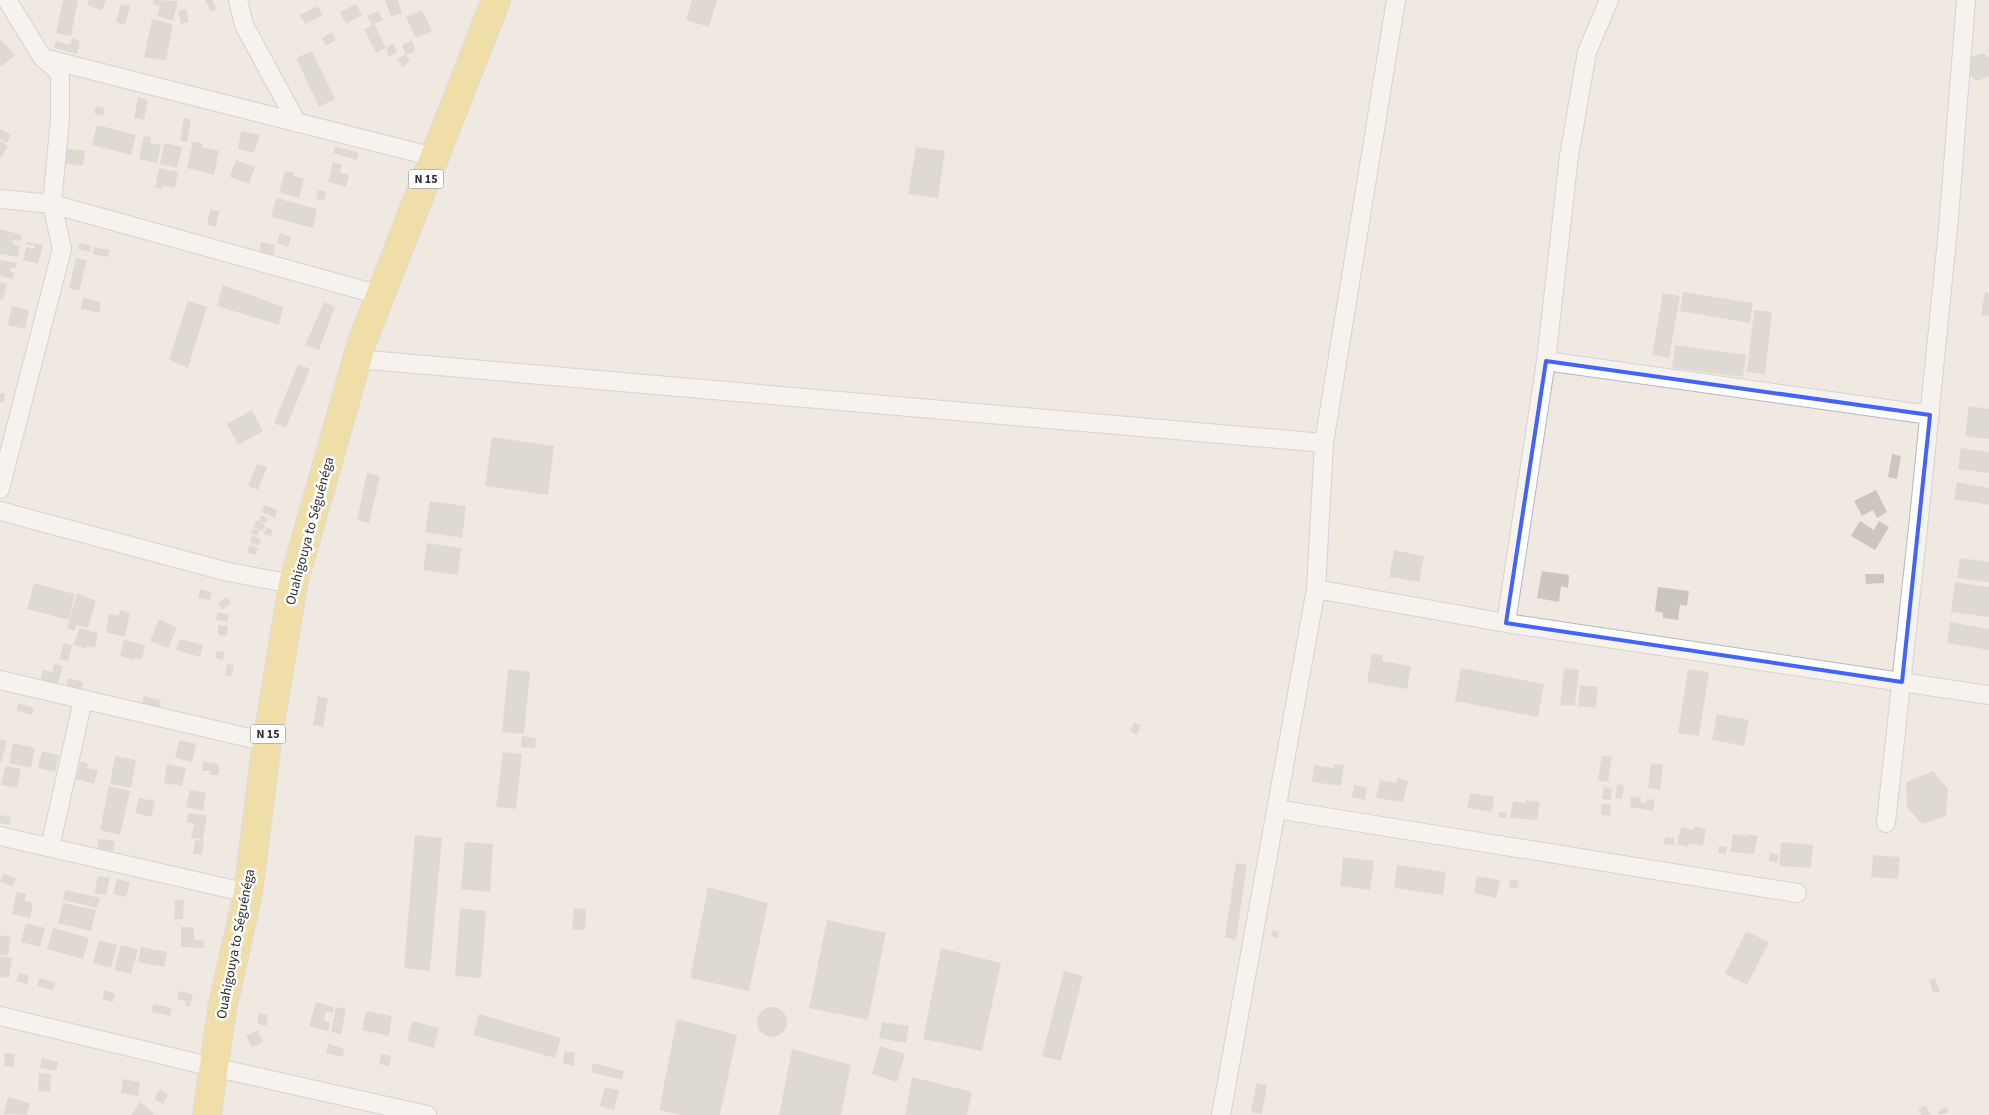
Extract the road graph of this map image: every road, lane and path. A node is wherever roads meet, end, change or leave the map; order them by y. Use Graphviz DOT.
graph roads {
  1 [pos="7,0"];
  2 [pos="238,0"];
  3 [pos="496,0"];
  4 [pos="1396,0"];
  5 [pos="1609,0"];
  6 [pos="1966,0"];
  7 [pos="42,57"];
  8 [pos="296,122"];
  9 [pos="434,157"];
  10 [pos="0,199"];
  11 [pos="52,204"];
  12 [pos="380,295"];
  13 [pos="357,359"];
  14 [pos="1546,361"];
  15 [pos="1930,415"];
  16 [pos="1324,442"];
  17 [pos="0,489"];
  18 [pos="0,511"];
  19 [pos="293,584"];
  20 [pos="1316,589"];
  21 [pos="1506,623"];
  22 [pos="0,680"];
  23 [pos="1902,682"];
  24 [pos="1989,695"];
  25 [pos="83,700"];
  26 [pos="267,742"];
  27 [pos="1276,809"];
  28 [pos="1886,823"];
  29 [pos="0,836"];
  30 [pos="50,848"];
  31 [pos="248,893"];
  32 [pos="1796,893"];
  33 [pos="0,1016"];
  34 [pos="214,1067"];
  35 [pos="207,1115"];
  36 [pos="427,1115"];
  37 [pos="1221,1115"];
  1 -- 7 [label="street"];
  2 -- 8 [label="street"];
  3 -- 9 [label="main road, Ouahigouya to Séguénéga / N 15"];
  4 -- 16 [label="street"];
  5 -- 14 [label="street"];
  6 -- 15 [label="street"];
  7 -- 8 [label="street"];
  7 -- 11 [label="street"];
  8 -- 9 [label="street"];
  9 -- 12 [label="main road, Ouahigouya to Séguénéga / N 15"];
  10 -- 11 [label="street"];
  11 -- 12 [label="street"];
  11 -- 17 [label="street"];
  12 -- 13 [label="main road, Ouahigouya to Séguénéga / N 15"];
  13 -- 16 [label="street"];
  13 -- 19 [label="main road, Ouahigouya to Séguénéga / N 15"];
  14 -- 15 [label="street"];
  14 -- 21 [label="street"];
  15 -- 23 [label="street"];
  16 -- 20 [label="street"];
  18 -- 19 [label="street"];
  19 -- 26 [label="main road, Ouahigouya to Séguénéga / N 15"];
  20 -- 21 [label="street"];
  20 -- 27 [label="street"];
  21 -- 23 [label="street"];
  22 -- 25 [label="street"];
  23 -- 24 [label="street"];
  23 -- 28 [label="street"];
  25 -- 26 [label="street"];
  25 -- 30 [label="street"];
  26 -- 31 [label="main road, Ouahigouya to Séguénéga / N 15"];
  27 -- 32 [label="street"];
  27 -- 37 [label="street"];
  29 -- 30 [label="street"];
  30 -- 31 [label="street"];
  31 -- 34 [label="main road, Ouahigouya to Séguénéga / N 15"];
  33 -- 34 [label="street"];
  34 -- 35 [label="main road, Ouahigouya to Séguénéga / N 15"];
  34 -- 36 [label="street"];
}
